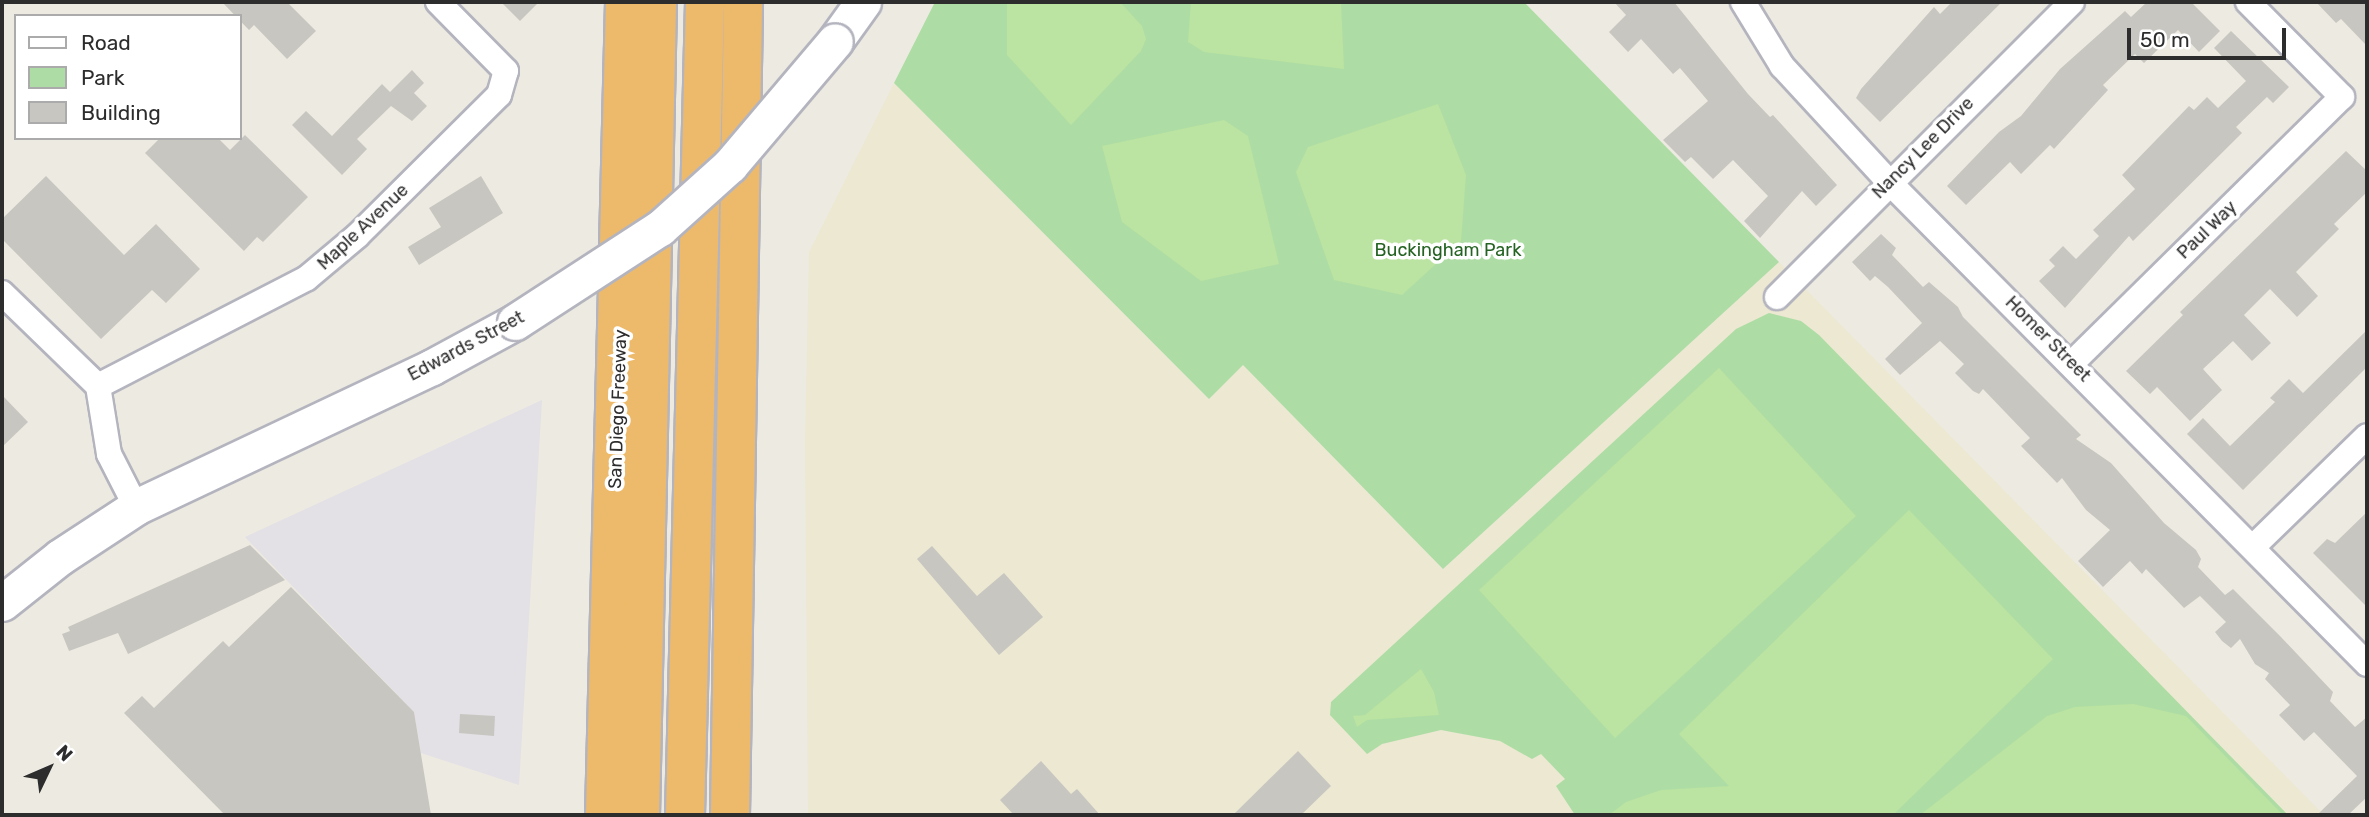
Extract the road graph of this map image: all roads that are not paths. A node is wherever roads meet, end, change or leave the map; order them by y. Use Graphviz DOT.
graph roads {
  1 [pos="438,2"];
  2 [pos="625,2"];
  3 [pos="657,2"];
  4 [pos="705,2"];
  5 [pos="743,2"];
  6 [pos="863,2"];
  7 [pos="1743,2"];
  8 [pos="2072,2"];
  9 [pos="2248,2"];
  10 [pos="1889,182"];
  11 [pos="2,293"];
  12 [pos="1777,297"];
  13 [pos="2072,363"];
  14 [pos="98,386"];
  15 [pos="2367,436"];
  16 [pos="136,507"];
  17 [pos="2253,547"];
  18 [pos="2,603"];
  19 [pos="2367,664"];
  20 [pos="606,815"];
  21 [pos="640,815"];
  22 [pos="685,815"];
  23 [pos="730,815"];
  1 -- 14 [label="street, Maple Avenue"];
  2 -- 20 [label="highway, San Diego Freeway"];
  3 -- 21 [label="highway"];
  4 -- 22 [label="highway"];
  5 -- 23 [label="highway"];
  6 -- 16 [label="street, Edwards Street, bridge"];
  7 -- 10 [label="street, Homer Street"];
  8 -- 10 [label="street, Nancy Lee Drive"];
  9 -- 13 [label="street, Paul Way"];
  10 -- 12 [label="street, Nancy Lee Drive"];
  10 -- 13 [label="street, Homer Street"];
  11 -- 14 [label="street"];
  13 -- 17 [label="street, Homer Street"];
  14 -- 16 [label="street"];
  15 -- 17 [label="street"];
  16 -- 18 [label="street, Edwards Street"];
  17 -- 19 [label="street, Homer Street"];
}
